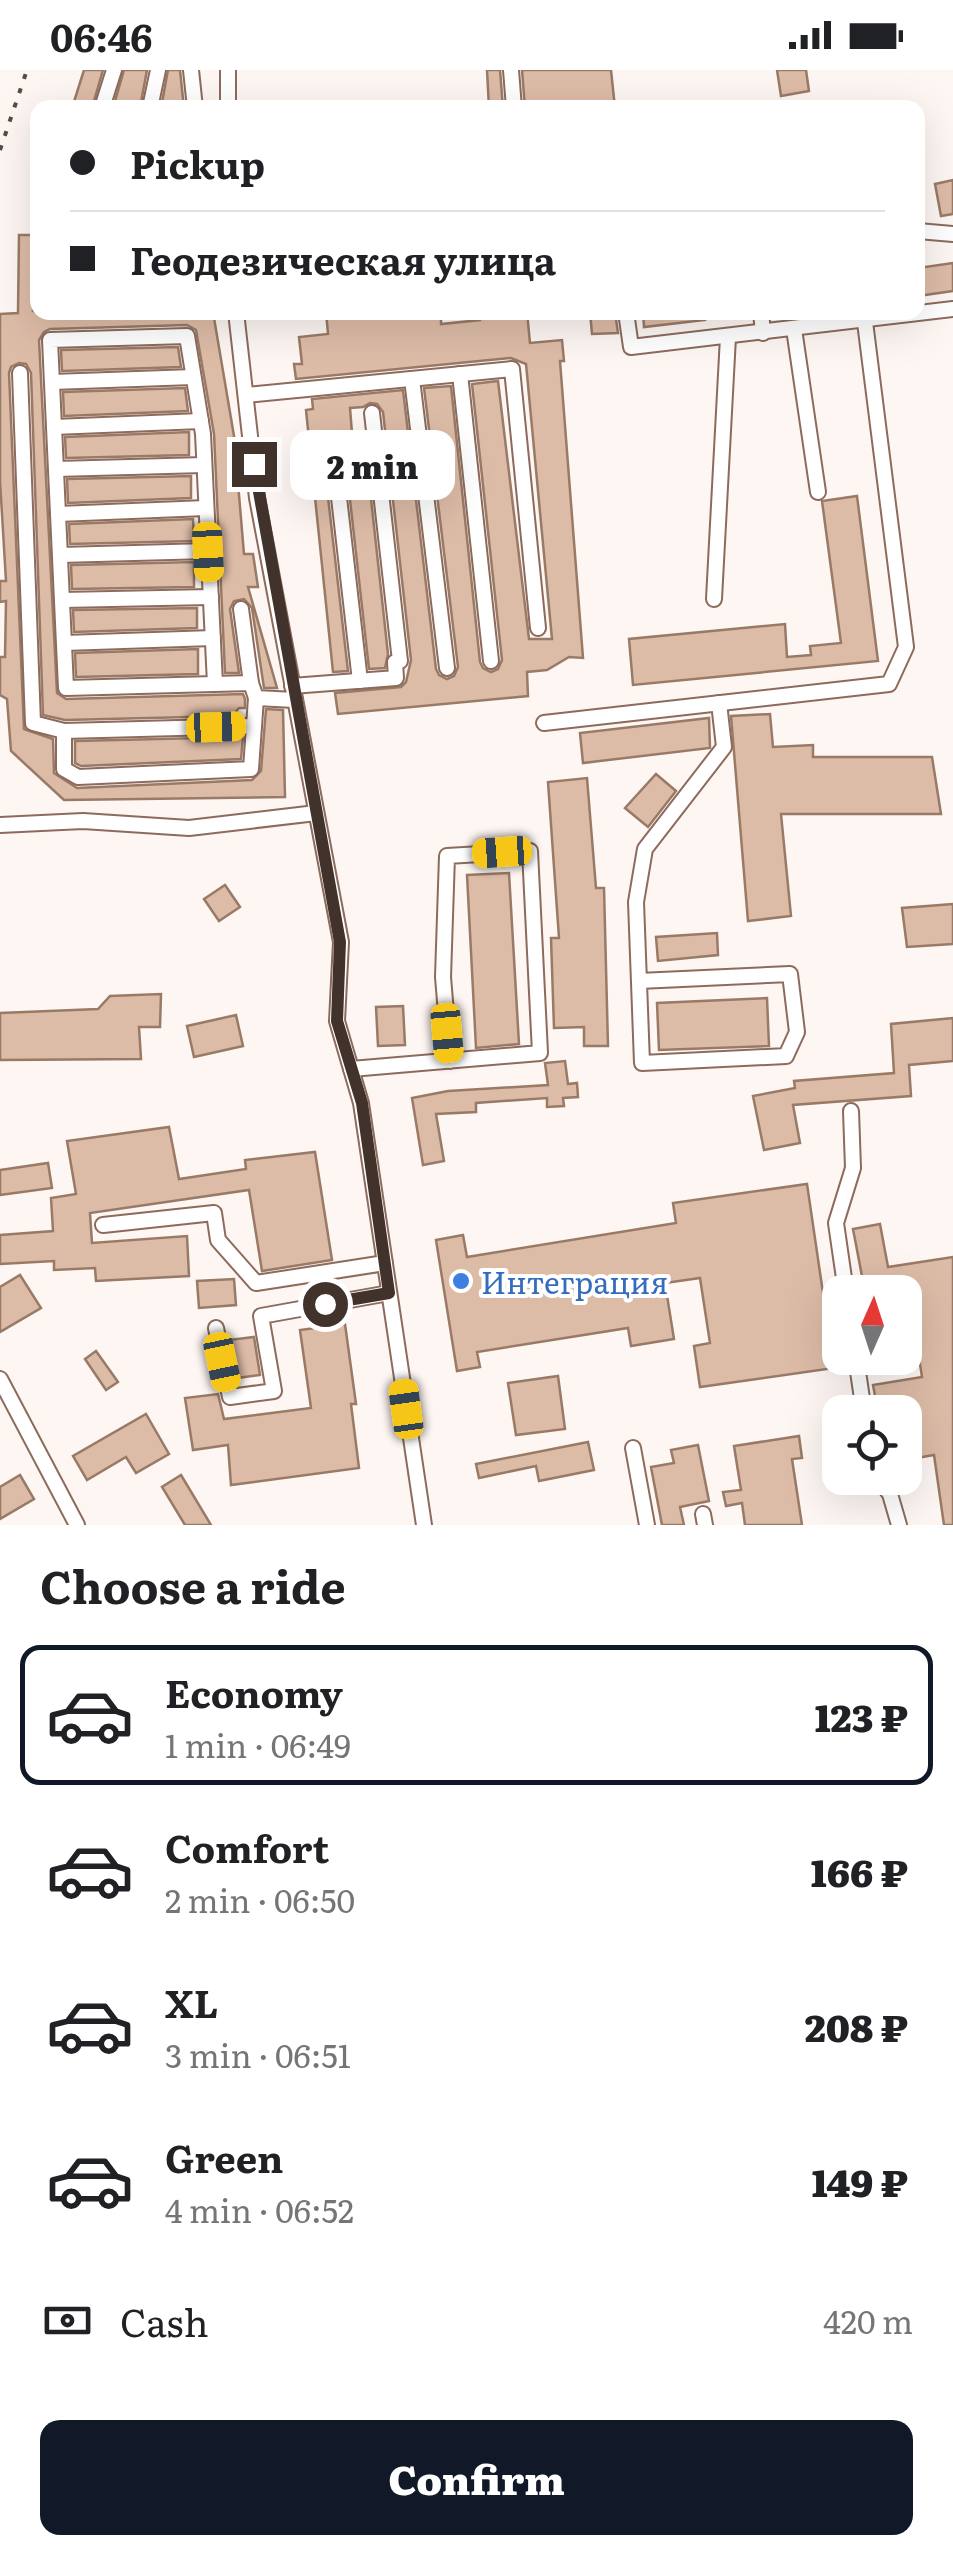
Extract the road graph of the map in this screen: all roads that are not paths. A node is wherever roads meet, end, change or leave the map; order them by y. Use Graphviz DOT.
graph roads {
  1 [pos="114,70"];
  2 [pos="158,70"];
  3 [pos="191,70"];
  4 [pos="228,70"];
  5 [pos="511,70"];
  6 [pos="105,100"];
  7 [pos="152,100"];
  8 [pos="194,100"];
  9 [pos="228,100"];
  10 [pos="513,100"];
  11 [pos="925,232"];
  12 [pos="953,234"];
  13 [pos="953,309"];
  14 [pos="925,313"];
  15 [pos="237,320"];
  16 [pos="627,320"];
  17 [pos="762,320"];
  18 [pos="879,320"];
  19 [pos="865,322"];
  20 [pos="794,329"];
  21 [pos="763,333"];
  22 [pos="728,337"];
  23 [pos="20,373"];
  24 [pos="460,374"];
  25 [pos="194,377"];
  26 [pos="412,378"];
  27 [pos="52,382"];
  28 [pos="246,395"];
  29 [pos="372,413"];
  30 [pos="201,422"];
  31 [pos="54,427"];
  32 [pos="375,442"];
  33 [pos="204,465"];
  34 [pos="56,469"];
  35 [pos="818,492"];
  36 [pos="206,508"];
  37 [pos="58,514"];
  38 [pos="208,552"];
  39 [pos="60,556"];
  40 [pos="210,597"];
  41 [pos="62,600"];
  42 [pos="714,600"];
  43 [pos="241,608"];
  44 [pos="538,628"];
  45 [pos="212,638"];
  46 [pos="64,643"];
  47 [pos="491,661"];
  48 [pos="447,668"];
  49 [pos="360,681"];
  50 [pos="251,683"];
  51 [pos="215,684"];
  52 [pos="294,693"];
  53 [pos="256,698"];
  54 [pos="719,703"];
  55 [pos="544,723"];
  56 [pos="254,726"];
  57 [pos="64,731"];
  58 [pos="316,813"];
  59 [pos="0,825"];
  60 [pos="639,981"];
  61 [pos="450,1060"];
  62 [pos="352,1069"];
  63 [pos="852,1110"];
  64 [pos="103,1225"];
  65 [pos="385,1263"];
  66 [pos="844,1275"];
  67 [pos="389,1293"];
  68 [pos="216,1328"];
  69 [pos="0,1379"];
  70 [pos="633,1448"];
  71 [pos="890,1495"];
  72 [pos="77,1525"];
  73 [pos="424,1525"];
  74 [pos="647,1525"];
  75 [pos="899,1525"];
  1 -- 6 [label="street"];
  2 -- 7 [label="street"];
  3 -- 8 [label="street"];
  4 -- 9 [label="street"];
  5 -- 10 [label="street"];
  11 -- 12 [label="street"];
  13 -- 14 [label="street"];
  15 -- 28 [label="street"];
  16 -- 22 [label="street"];
  17 -- 21 [label="street"];
  18 -- 19 [label="street"];
  19 -- 20 [label="street"];
  19 -- 54 [label="street"];
  20 -- 21 [label="street"];
  20 -- 35 [label="street"];
  21 -- 22 [label="street"];
  22 -- 42 [label="street"];
  23 -- 57 [label="street"];
  24 -- 26 [label="street"];
  24 -- 44 [label="street"];
  24 -- 47 [label="street"];
  25 -- 27 [label="street"];
  25 -- 27 [label="street"];
  25 -- 30 [label="street"];
  26 -- 28 [label="street"];
  26 -- 48 [label="street"];
  27 -- 31 [label="street"];
  28 -- 52 [label="street"];
  29 -- 32 [label="street"];
  30 -- 31 [label="street"];
  30 -- 33 [label="street"];
  31 -- 34 [label="street"];
  32 -- 49 [label="street"];
  32 -- 49 [label="street"];
  33 -- 34 [label="street"];
  33 -- 36 [label="street"];
  34 -- 37 [label="street"];
  36 -- 37 [label="street"];
  36 -- 38 [label="street"];
  37 -- 39 [label="street"];
  38 -- 39 [label="street"];
  38 -- 40 [label="street"];
  39 -- 41 [label="street"];
  40 -- 41 [label="street"];
  40 -- 45 [label="street"];
  41 -- 46 [label="street"];
  43 -- 50 [label="street"];
  45 -- 46 [label="street"];
  45 -- 51 [label="street"];
  46 -- 51 [label="street"];
  49 -- 52 [label="street"];
  50 -- 51 [label="street"];
  50 -- 53 [label="street"];
  52 -- 53 [label="street"];
  52 -- 58 [label="street"];
  53 -- 56 [label="street"];
  54 -- 55 [label="street"];
  54 -- 60 [label="street"];
  56 -- 57 [label="street"];
  56 -- 57 [label="street"];
  58 -- 59 [label="street"];
  58 -- 62 [label="street"];
  60 -- 60 [label="street"];
  61 -- 61 [label="street"];
  61 -- 62 [label="street"];
  62 -- 65 [label="street"];
  63 -- 66 [label="street"];
  64 -- 65 [label="street"];
  65 -- 67 [label="street"];
  67 -- 68 [label="street"];
  67 -- 73 [label="street"];
  69 -- 72 [label="street"];
  70 -- 74 [label="street"];
  71 -- 75 [label="street"];
}
